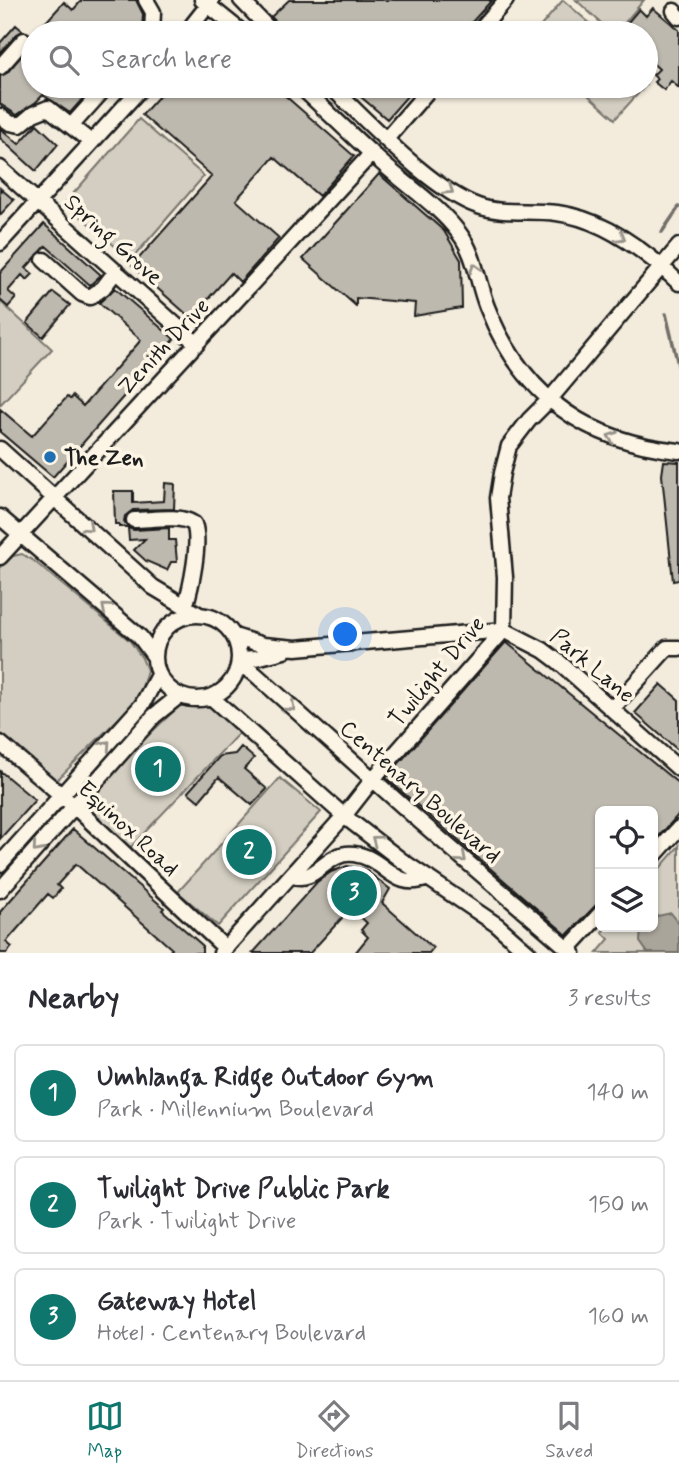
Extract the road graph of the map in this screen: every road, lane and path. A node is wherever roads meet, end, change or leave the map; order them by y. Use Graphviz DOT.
graph roads {
  1 [pos="146,0"];
  2 [pos="240,0"];
  3 [pos="506,0"];
  4 [pos="208,2"];
  5 [pos="153,21"];
  6 [pos="195,21"];
  7 [pos="229,21"];
  8 [pos="261,21"];
  9 [pos="488,21"];
  10 [pos="21,43"];
  11 [pos="0,67"];
  12 [pos="96,98"];
  13 [pos="132,98"];
  14 [pos="313,98"];
  15 [pos="343,98"];
  16 [pos="422,98"];
  17 [pos="0,116"];
  18 [pos="72,125"];
  19 [pos="387,138"];
  20 [pos="91,142"];
  21 [pos="372,153"];
  22 [pos="0,168"];
  23 [pos="37,200"];
  24 [pos="0,243"];
  25 [pos="679,246"];
  26 [pos="44,260"];
  27 [pos="662,266"];
  28 [pos="116,271"];
  29 [pos="679,283"];
  30 [pos="197,344"];
  31 [pos="550,399"];
  32 [pos="0,449"];
  33 [pos="679,451"];
  34 [pos="55,497"];
  35 [pos="0,517"];
  36 [pos="134,520"];
  37 [pos="20,534"];
  38 [pos="0,557"];
  39 [pos="191,611"];
  40 [pos="504,630"];
  41 [pos="234,636"];
  42 [pos="296,648"];
  43 [pos="679,648"];
  44 [pos="276,653"];
  45 [pos="154,656"];
  46 [pos="240,661"];
  47 [pos="158,675"];
  48 [pos="270,687"];
  49 [pos="179,696"];
  50 [pos="211,697"];
  51 [pos="612,709"];
  52 [pos="0,743"];
  53 [pos="679,769"];
  54 [pos="373,779"];
  55 [pos="61,795"];
  56 [pos="74,806"];
  57 [pos="344,816"];
  58 [pos="679,828"];
  59 [pos="658,851"];
  60 [pos="0,864"];
  61 [pos="291,875"];
  62 [pos="428,878"];
  63 [pos="0,890"];
  64 [pos="595,920"];
  65 [pos="223,951"];
  66 [pos="570,951"];
  67 [pos="529,953"];
  1 -- 5 [label="street"];
  2 -- 8 [label="street"];
  3 -- 9 [label="street"];
  4 -- 6 [label="street"];
  4 -- 7 [label="street"];
  10 -- 11 [label="street"];
  12 -- 18 [label="street"];
  13 -- 20 [label="street"];
  14 -- 21 [label="street"];
  15 -- 19 [label="street"];
  16 -- 19 [label="street"];
  17 -- 18 [label="street"];
  18 -- 20 [label="street"];
  19 -- 27 [label="street, one-way"];
  20 -- 23 [label="street"];
  21 -- 30 [label="street, Zenith Drive"];
  31 -- 21 [label="street, one-way"];
  22 -- 23 [label="street, Spring Grove"];
  23 -- 24 [label="street"];
  23 -- 28 [label="street, Spring Grove"];
  25 -- 27 [label="street, Twilight Drive"];
  26 -- 28 [label="street"];
  27 -- 29 [label="street"];
  27 -- 31 [label="street, Twilight Drive"];
  28 -- 30 [label="street, Spring Grove"];
  30 -- 34 [label="street, Zenith Drive"];
  33 -- 31 [label="street, one-way"];
  31 -- 40 [label="street, Twilight Drive"];
  32 -- 34 [label="street"];
  34 -- 37 [label="street, Zenith Drive"];
  34 -- 39 [label="street, one-way"];
  35 -- 37 [label="street"];
  36 -- 39 [label="street"];
  37 -- 38 [label="street, Zenith Drive"];
  45 -- 37 [label="street, one-way"];
  39 -- 41 [label="street"];
  39 -- 45 [label="street"];
  40 -- 42 [label="street"];
  40 -- 51 [label="street, Park Lane"];
  40 -- 54 [label="street, Twilight Drive"];
  41 -- 42 [label="street"];
  41 -- 46 [label="street"];
  42 -- 44 [label="street"];
  43 -- 51 [label="street"];
  44 -- 46 [label="street"];
  44 -- 48 [label="street"];
  45 -- 47 [label="street"];
  46 -- 48 [label="street, Centenary Boulevard"];
  46 -- 50 [label="street"];
  47 -- 49 [label="street"];
  55 -- 47 [label="street, one-way"];
  48 -- 54 [label="street, Centenary Boulevard, one-way"];
  49 -- 50 [label="street"];
  49 -- 56 [label="street"];
  50 -- 57 [label="street"];
  51 -- 53 [label="street, Park Lane"];
  52 -- 55 [label="street, Equinox Road"];
  54 -- 57 [label="street, Twilight Drive"];
  54 -- 66 [label="street, Centenary Boulevard, one-way"];
  55 -- 56 [label="street, Equinox Road"];
  55 -- 60 [label="street"];
  56 -- 63 [label="street, one-way"];
  56 -- 65 [label="street, Equinox Road"];
  57 -- 61 [label="street, Twilight Drive"];
  62 -- 57 [label="street, one-way"];
  58 -- 59 [label="street"];
  61 -- 62 [label="street"];
  61 -- 65 [label="street, Twilight Drive"];
  62 -- 67 [label="street"];
  64 -- 66 [label="street"];
}
